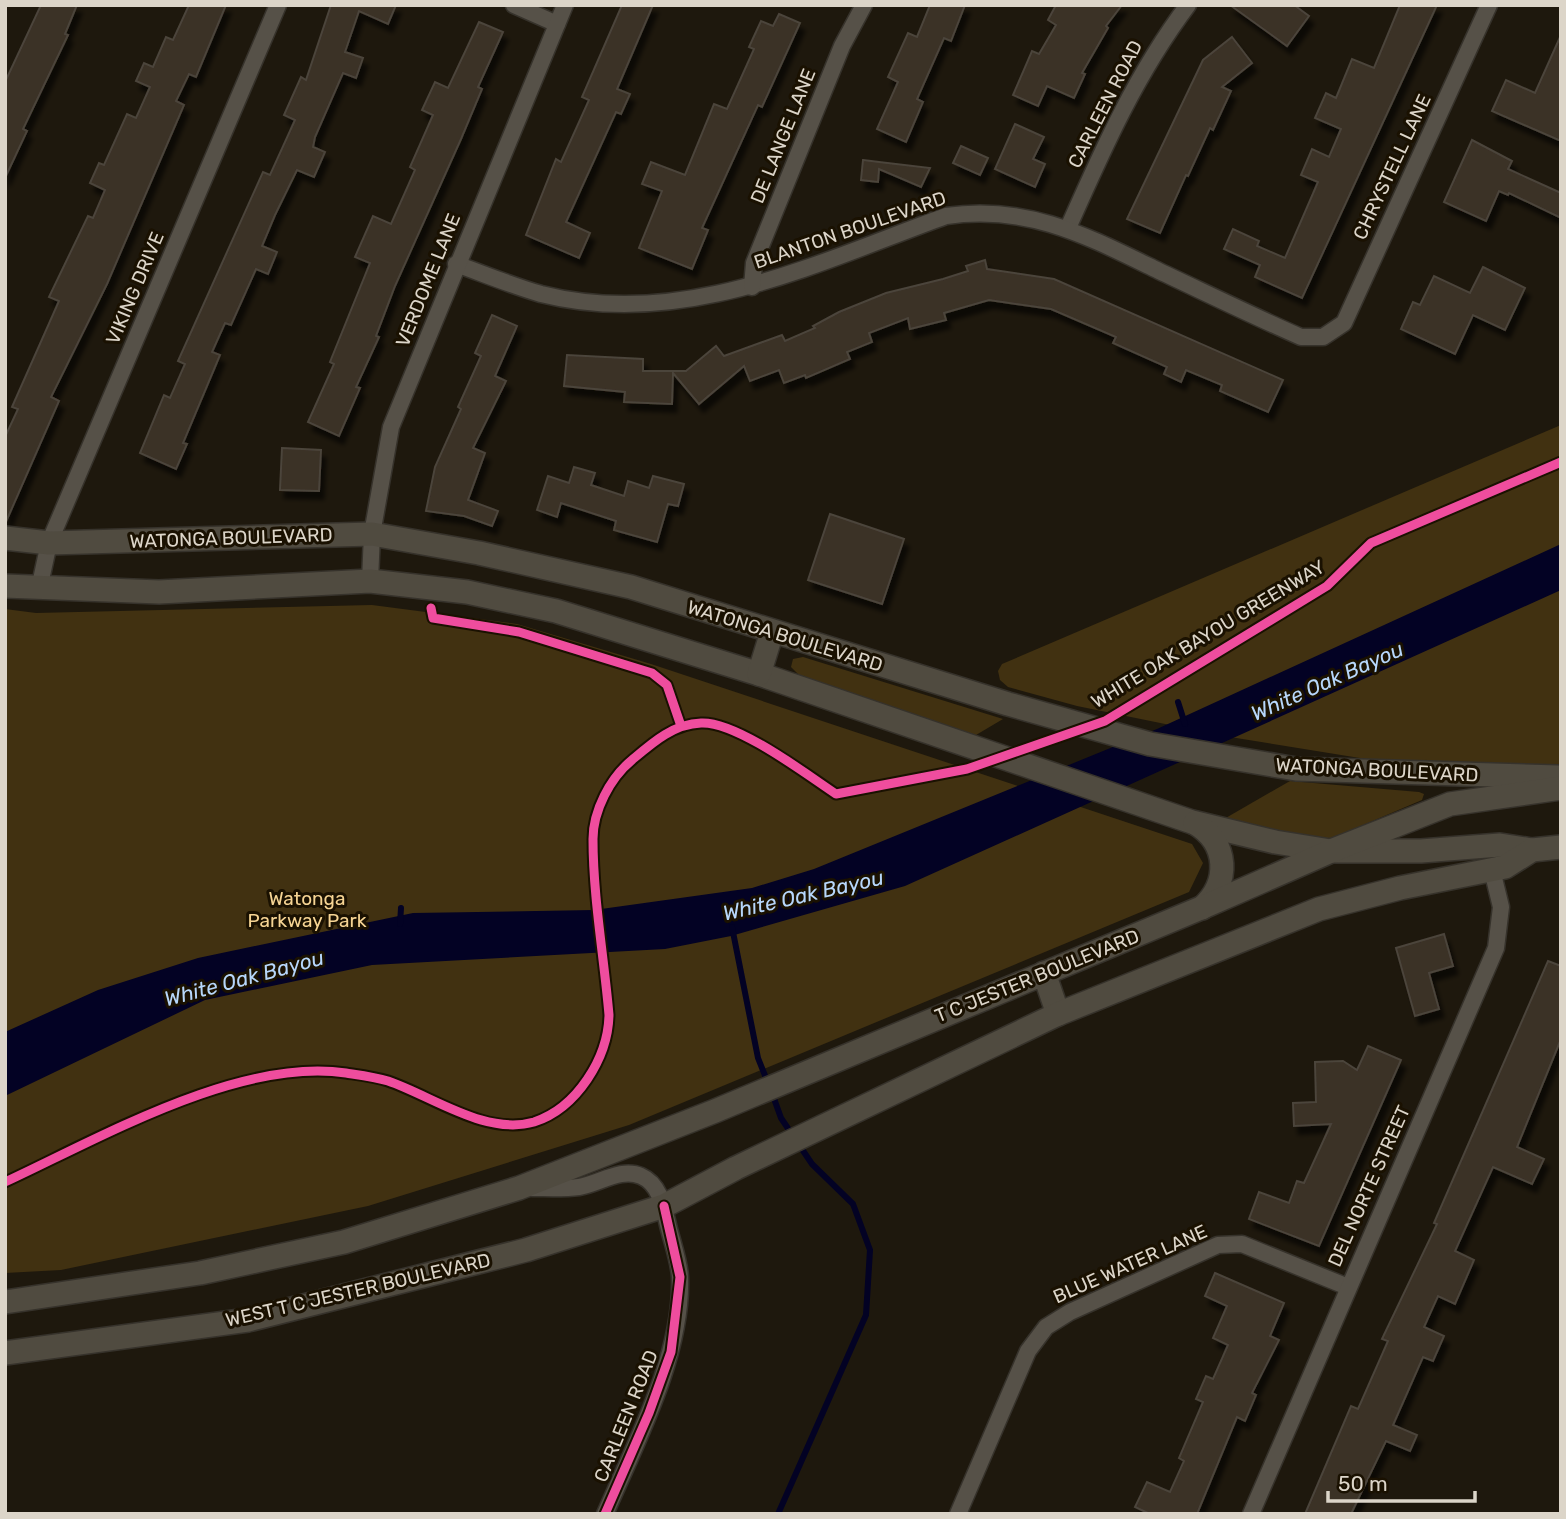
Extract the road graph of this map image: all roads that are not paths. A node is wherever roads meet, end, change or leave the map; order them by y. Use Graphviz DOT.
graph roads {
  1 [pos="278,5"];
  2 [pos="514,5"];
  3 [pos="565,5"];
  4 [pos="863,5"];
  5 [pos="1188,5"];
  6 [pos="1489,5"];
  7 [pos="557,24"];
  8 [pos="1068,228"];
  9 [pos="456,264"];
  10 [pos="752,287"];
  11 [pos="1324,337"];
  12 [pos="372,534"];
  13 [pos="5,538"];
  14 [pos="50,543"];
  15 [pos="370,582"];
  16 [pos="5,586"];
  17 [pos="39,589"];
  18 [pos="772,632"];
  19 [pos="759,674"];
  20 [pos="1561,777"];
  21 [pos="1561,788"];
  22 [pos="1192,822"];
  23 [pos="1561,847"];
  24 [pos="1532,850"];
  25 [pos="1331,851"];
  26 [pos="1492,870"];
  27 [pos="1201,908"];
  28 [pos="1044,973"];
  29 [pos="1058,1014"];
  30 [pos="519,1188"];
  31 [pos="664,1206"];
  32 [pos="1348,1287"];
  33 [pos="5,1302"];
  34 [pos="5,1353"];
  35 [pos="605,1514"];
  36 [pos="958,1514"];
  37 [pos="1251,1514"];
  1 -- 14 [label="street, VIKING DRIVE"];
  2 -- 7 [label="street"];
  3 -- 7 [label="street, VERDOME LANE"];
  4 -- 10 [label="street, DE LANGE LANE"];
  5 -- 8 [label="street, CARLEEN ROAD"];
  6 -- 11 [label="street, CHRYSTELL LANE"];
  7 -- 9 [label="street, VERDOME LANE"];
  8 -- 10 [label="street, BLANTON BOULEVARD"];
  8 -- 11 [label="street, BLANTON BOULEVARD"];
  9 -- 10 [label="street, BLANTON BOULEVARD"];
  9 -- 12 [label="street, VERDOME LANE"];
  12 -- 14 [label="main road, WATONGA BOULEVARD"];
  12 -- 15 [label="street, VERDOME LANE"];
  12 -- 18 [label="main road, WATONGA BOULEVARD"];
  13 -- 14 [label="main road, WATONGA BOULEVARD"];
  14 -- 17 [label="street, VIKING DRIVE"];
  15 -- 17 [label="main road"];
  15 -- 19 [label="main road"];
  16 -- 17 [label="main road"];
  18 -- 19 [label="main road"];
  18 -- 20 [label="main road, WATONGA BOULEVARD"];
  19 -- 22 [label="main road"];
  21 -- 25 [label="main road, T C JESTER BOULEVARD"];
  22 -- 25 [label="main road"];
  22 -- 27 [label="main road"];
  23 -- 24 [label="main road"];
  24 -- 25 [label="main road"];
  24 -- 26 [label="main road"];
  25 -- 27 [label="main road, T C JESTER BOULEVARD"];
  26 -- 29 [label="main road"];
  26 -- 32 [label="street, DEL NORTE STREET"];
  27 -- 28 [label="main road, T C JESTER BOULEVARD"];
  28 -- 29 [label="main road"];
  28 -- 30 [label="main road, T C JESTER BOULEVARD"];
  29 -- 31 [label="main road"];
  30 -- 31 [label="street, CARLEEN ROAD"];
  30 -- 33 [label="main road"];
  31 -- 34 [label="main road, WEST T C JESTER BOULEVARD"];
  31 -- 35 [label="street, CARLEEN ROAD"];
  32 -- 36 [label="street, BLUE WATER LANE"];
  32 -- 37 [label="street, DEL NORTE STREET"];
}
